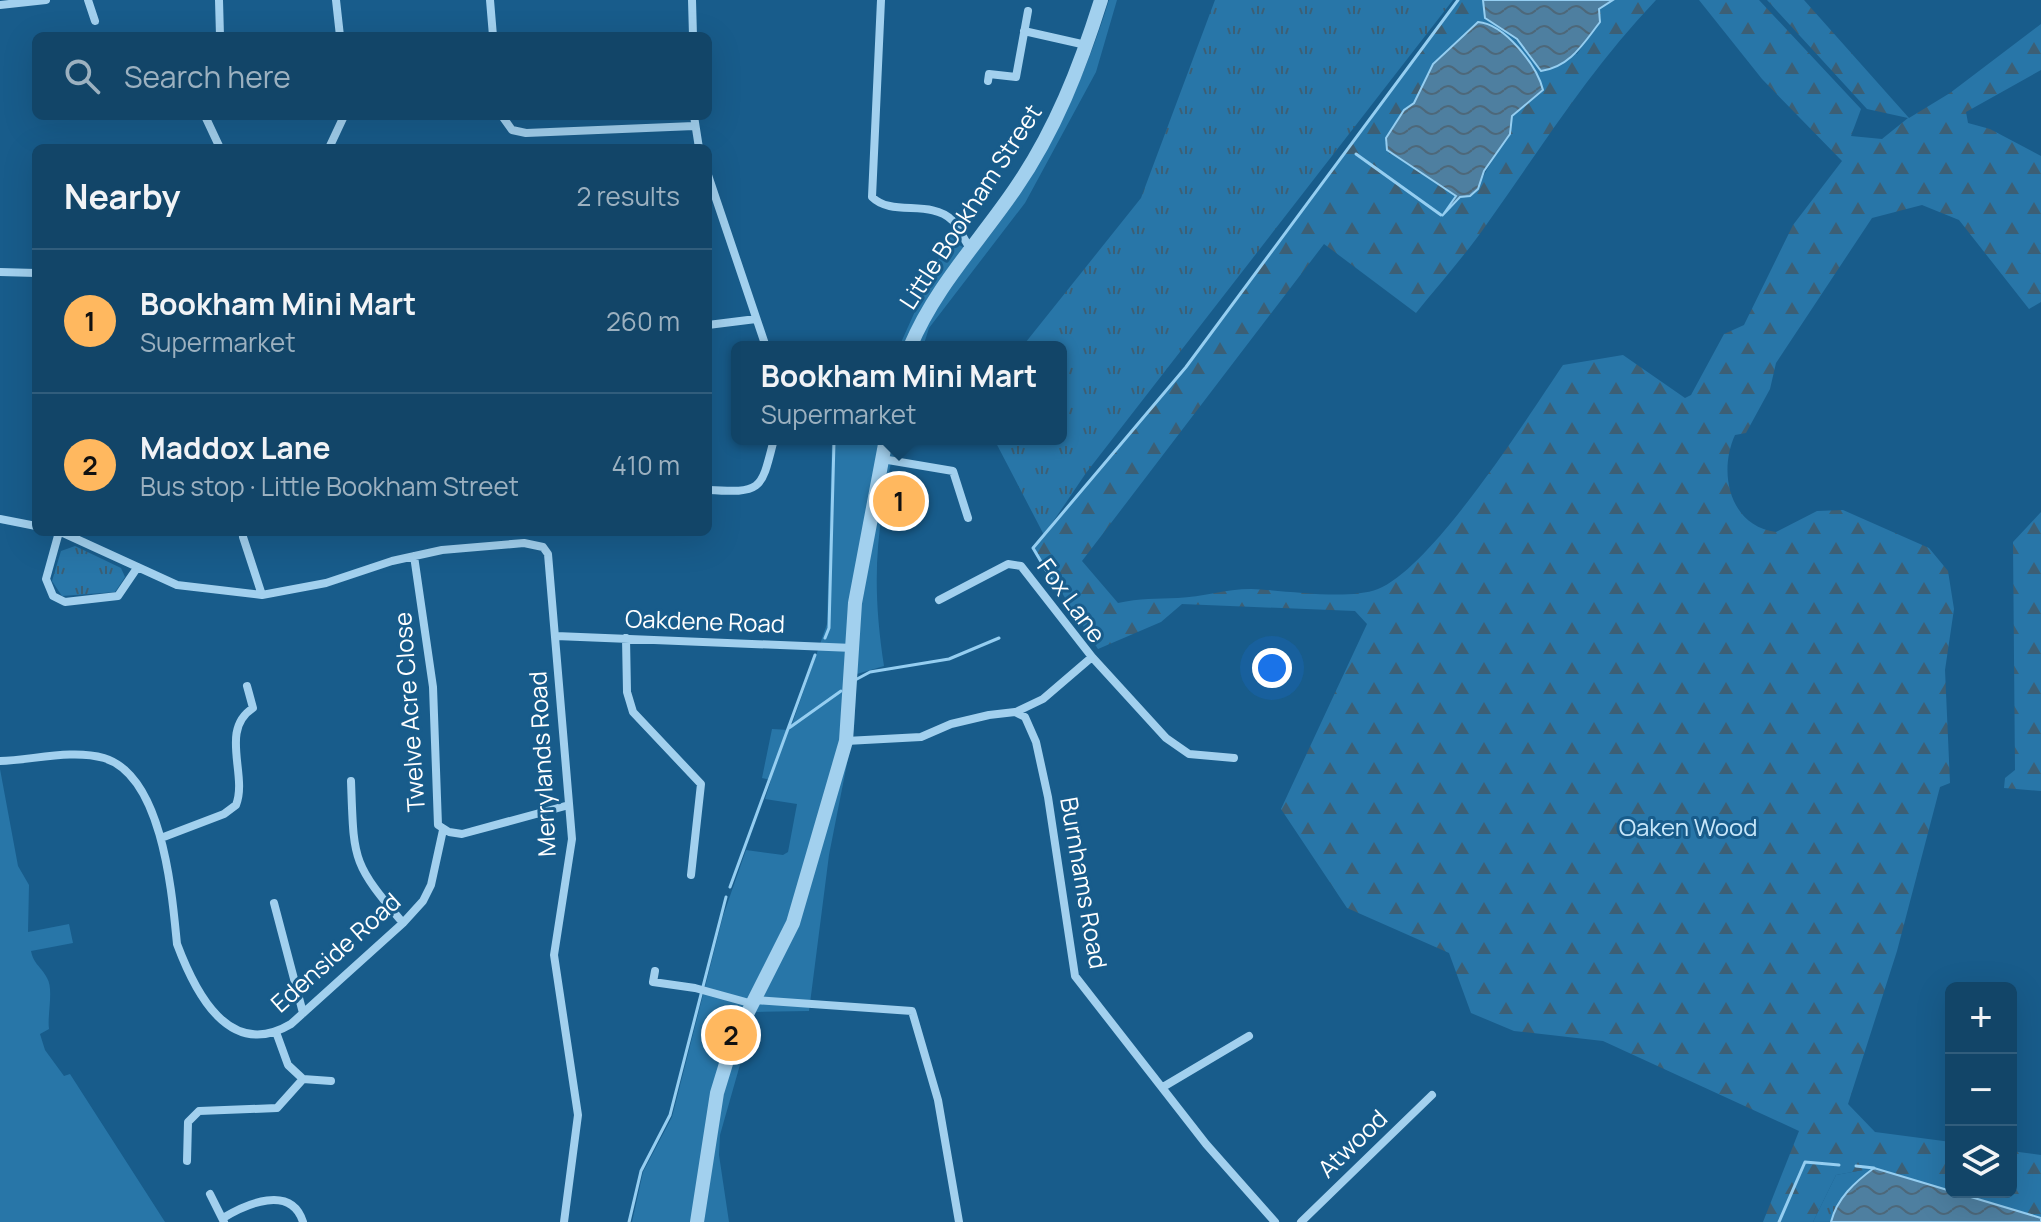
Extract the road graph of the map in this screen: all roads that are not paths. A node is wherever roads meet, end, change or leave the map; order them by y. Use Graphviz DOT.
graph roads {
  1 [pos="46,0"];
  2 [pos="88,0"];
  3 [pos="219,0"];
  4 [pos="336,0"];
  5 [pos="490,0"];
  6 [pos="692,0"];
  7 [pos="881,0"];
  8 [pos="1101,0"];
  9 [pos="0,5"];
  10 [pos="1028,11"];
  11 [pos="95,21"];
  12 [pos="1024,31"];
  13 [pos="220,32"];
  14 [pos="340,32"];
  15 [pos="493,32"];
  16 [pos="693,32"];
  17 [pos="1087,45"];
  18 [pos="988,81"];
  19 [pos="207,120"];
  20 [pos="342,120"];
  21 [pos="505,120"];
  22 [pos="694,121"];
  23 [pos="218,144"];
  24 [pos="331,144"];
  25 [pos="698,144"];
  26 [pos="712,187"];
  27 [pos="970,248"];
  28 [pos="0,272"];
  29 [pos="32,273"];
  30 [pos="756,319"];
  31 [pos="712,324"];
  32 [pos="764,341"];
  33 [pos="913,341"];
  34 [pos="772,445"];
  35 [pos="885,445"];
  36 [pos="882,459"];
  37 [pos="712,490"];
  38 [pos="968,518"];
  39 [pos="0,519"];
  40 [pos="32,525"];
  41 [pos="59,536"];
  42 [pos="69,536"];
  43 [pos="243,537"];
  44 [pos="414,556"];
  45 [pos="137,568"];
  46 [pos="262,595"];
  47 [pos="939,600"];
  48 [pos="556,636"];
  49 [pos="626,638"];
  50 [pos="853,648"];
  51 [pos="1092,657"];
  52 [pos="247,686"];
  53 [pos="1015,712"];
  54 [pos="846,741"];
  55 [pos="1234,758"];
  56 [pos="0,761"];
  57 [pos="351,781"];
  58 [pos="569,805"];
  59 [pos="443,830"];
  60 [pos="161,838"];
  61 [pos="691,875"];
  62 [pos="274,903"];
  63 [pos="403,923"];
  64 [pos="655,971"];
  65 [pos="754,1002"];
  66 [pos="303,1013"];
  67 [pos="276,1032"];
  68 [pos="1249,1036"];
  69 [pos="303,1079"];
  70 [pos="331,1081"];
  71 [pos="1163,1087"];
  72 [pos="1432,1095"];
  73 [pos="187,1161"];
  74 [pos="210,1194"];
  75 [pos="224,1220"];
  76 [pos="303,1222"];
  77 [pos="564,1222"];
  78 [pos="697,1222"];
  79 [pos="959,1222"];
  80 [pos="1275,1222"];
  81 [pos="1301,1222"];
  1 -- 9 [label="street"];
  2 -- 11 [label="street"];
  3 -- 13 [label="street"];
  4 -- 14 [label="street"];
  5 -- 15 [label="street"];
  6 -- 16 [label="street"];
  7 -- 27 [label="street"];
  8 -- 17 [label="street, Little Bookham Street"];
  10 -- 12 [label="street"];
  12 -- 17 [label="street"];
  12 -- 18 [label="street"];
  17 -- 27 [label="street, Little Bookham Street"];
  19 -- 23 [label="street"];
  20 -- 24 [label="street"];
  21 -- 22 [label="street"];
  22 -- 25 [label="street"];
  26 -- 30 [label="street"];
  27 -- 33 [label="street, Little Bookham Street"];
  28 -- 29 [label="street"];
  30 -- 31 [label="street"];
  30 -- 32 [label="street"];
  34 -- 37 [label="street"];
  35 -- 36 [label="street"];
  36 -- 38 [label="street"];
  36 -- 50 [label="street"];
  39 -- 40 [label="street"];
  41 -- 45 [label="street"];
  42 -- 45 [label="street"];
  43 -- 46 [label="street"];
  44 -- 46 [label="street"];
  44 -- 48 [label="street, Merrylands Road"];
  44 -- 59 [label="street, Twelve Acre Close"];
  45 -- 46 [label="street"];
  47 -- 51 [label="street, Fox Lane"];
  48 -- 49 [label="street, Oakdene Road"];
  48 -- 58 [label="street, Merrylands Road"];
  49 -- 50 [label="street, Oakdene Road"];
  49 -- 61 [label="street"];
  50 -- 54 [label="street"];
  51 -- 53 [label="street, Fox Lane"];
  51 -- 55 [label="street"];
  52 -- 60 [label="street"];
  53 -- 54 [label="street"];
  53 -- 71 [label="street, Burnhams Road"];
  54 -- 65 [label="street"];
  56 -- 60 [label="street, Edenside Road"];
  57 -- 63 [label="street"];
  58 -- 59 [label="street, Twelve Acre Close"];
  58 -- 77 [label="street, Merrylands Road"];
  59 -- 63 [label="street, Edenside Road"];
  60 -- 67 [label="street, Edenside Road"];
  62 -- 66 [label="street"];
  63 -- 66 [label="street, Edenside Road"];
  64 -- 65 [label="street"];
  65 -- 78 [label="street"];
  65 -- 79 [label="street"];
  66 -- 67 [label="street, Edenside Road"];
  67 -- 69 [label="street"];
  68 -- 71 [label="street"];
  69 -- 70 [label="street"];
  69 -- 73 [label="street"];
  71 -- 80 [label="street, Burnhams Road"];
  72 -- 81 [label="street, Atwood"];
  74 -- 75 [label="street"];
  75 -- 76 [label="street"];
}
